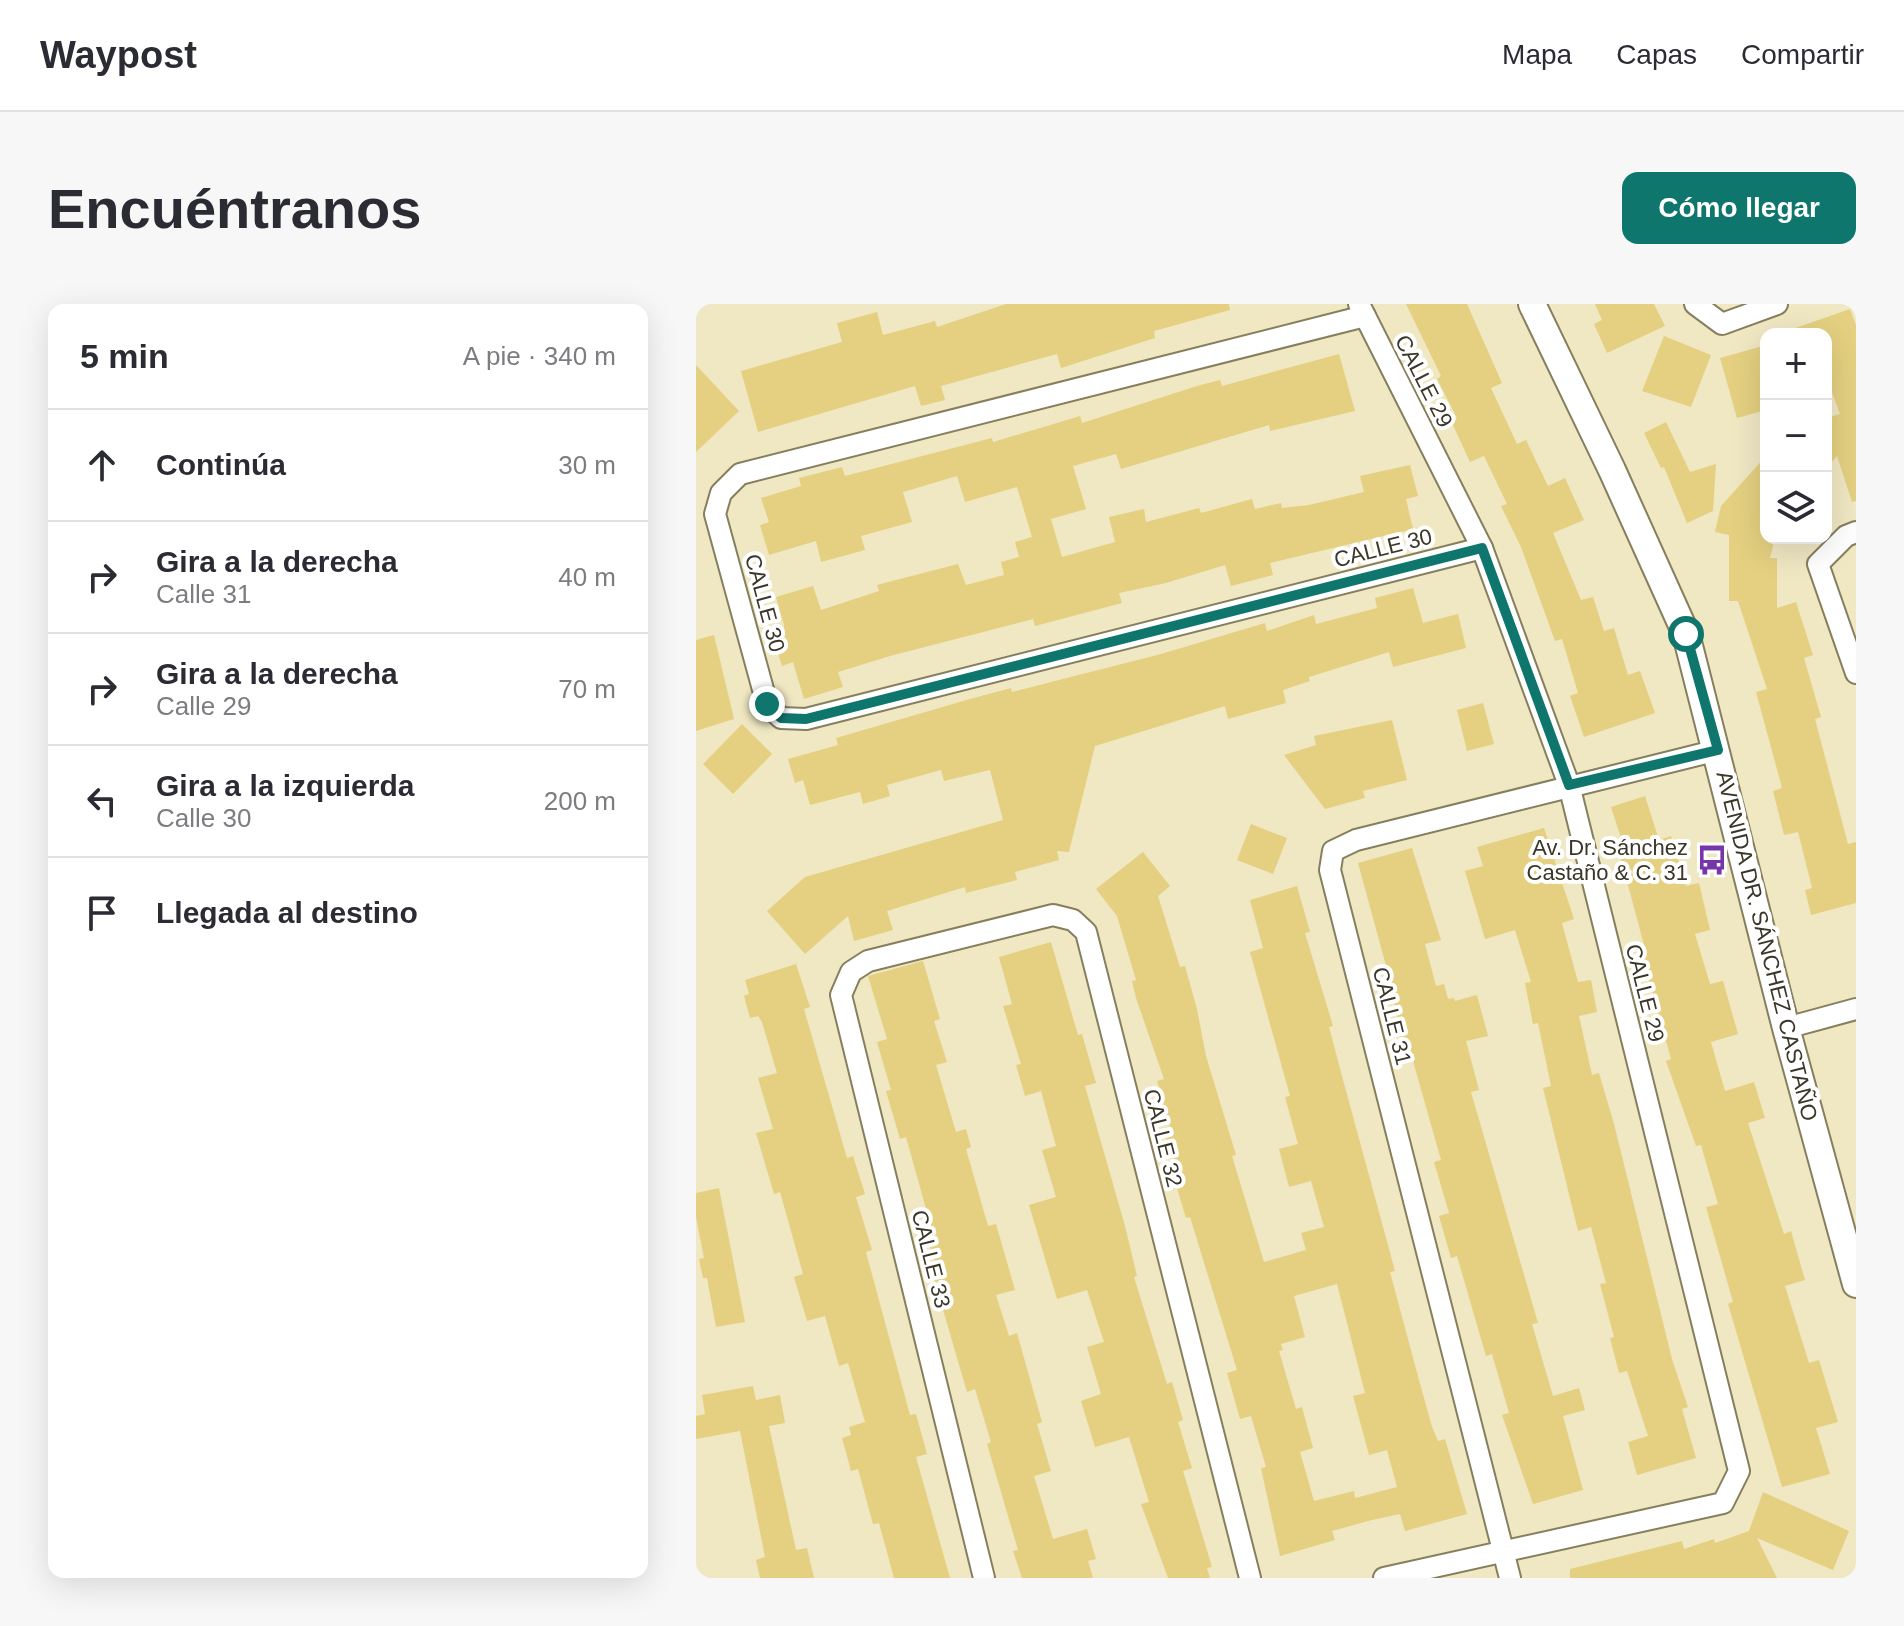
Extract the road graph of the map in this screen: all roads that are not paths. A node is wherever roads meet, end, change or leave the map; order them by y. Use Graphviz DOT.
graph roads {
  1 [pos="1532,304"];
  2 [pos="1695,304"];
  3 [pos="1777,304"];
  4 [pos="1362,310"];
  5 [pos="1856,532"];
  6 [pos="1482,548"];
  7 [pos="1856,673"];
  8 [pos="1718,750"];
  9 [pos="1569,785"];
  10 [pos="868,961"];
  11 [pos="1856,1009"];
  12 [pos="1786,1028"];
  13 [pos="1856,1284"];
  14 [pos="1504,1551"];
  15 [pos="984,1578"];
  16 [pos="1250,1578"];
  17 [pos="1384,1578"];
  18 [pos="1510,1578"];
  1 -- 8 [label="street, AVENIDA DR. SÁNCHEZ CASTAÑO"];
  2 -- 3 [label="street"];
  4 -- 6 [label="street, CALLE 29"];
  4 -- 6 [label="street, CALLE 30"];
  5 -- 7 [label="street"];
  6 -- 9 [label="street, CALLE 29"];
  8 -- 9 [label="street, CALLE 31"];
  8 -- 12 [label="street, AVENIDA DR. SÁNCHEZ CASTAÑO"];
  9 -- 14 [label="street, CALLE 29"];
  9 -- 14 [label="street, CALLE 31"];
  10 -- 15 [label="street, CALLE 33"];
  10 -- 16 [label="street, CALLE 32"];
  11 -- 12 [label="street"];
  12 -- 13 [label="street, AVENIDA DR. SÁNCHEZ CASTAÑO"];
  14 -- 17 [label="street"];
  14 -- 18 [label="street, CALLE 31"];
}
